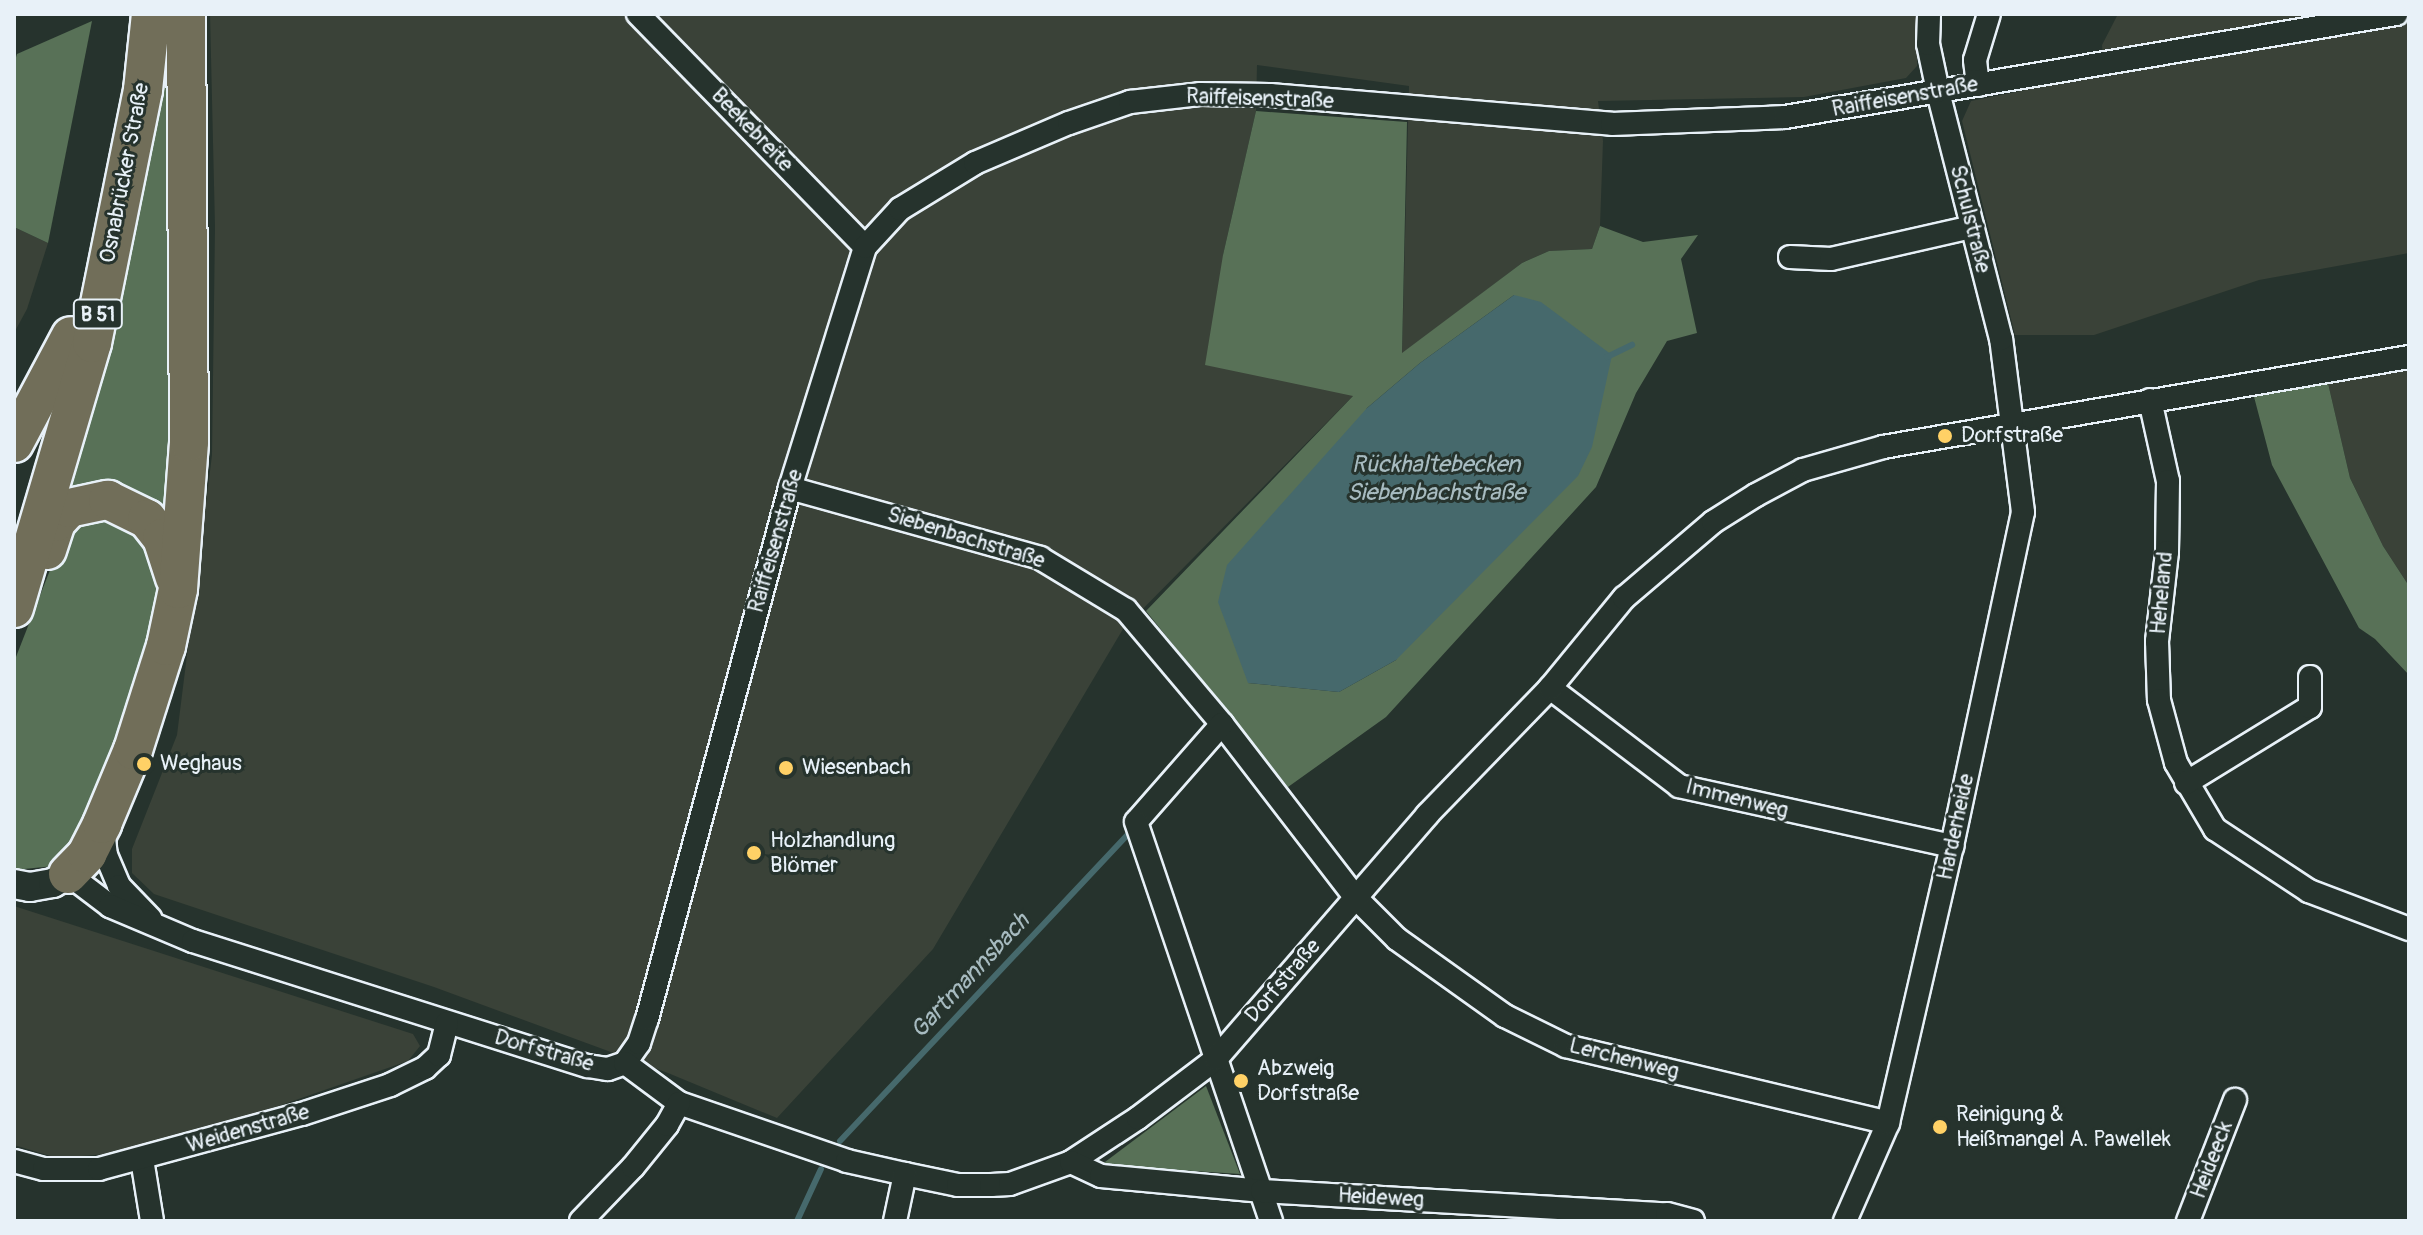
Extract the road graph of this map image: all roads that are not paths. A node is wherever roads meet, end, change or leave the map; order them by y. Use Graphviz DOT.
graph roads {
  1 [pos="133,14"];
  2 [pos="151,14"];
  3 [pos="186,14"];
  4 [pos="638,14"];
  5 [pos="1929,14"];
  6 [pos="1989,14"];
  7 [pos="2396,14"];
  8 [pos="1978,85"];
  9 [pos="1938,91"];
  10 [pos="1972,227"];
  11 [pos="865,247"];
  12 [pos="1790,257"];
  13 [pos="71,336"];
  14 [pos="2409,357"];
  15 [pos="2150,400"];
  16 [pos="2013,424"];
  17 [pos="14,443"];
  18 [pos="790,488"];
  19 [pos="14,540"];
  20 [pos="178,589"];
  21 [pos="14,610"];
  22 [pos="2310,677"];
  23 [pos="1550,688"];
  24 [pos="1222,724"];
  25 [pos="2186,783"];
  26 [pos="102,824"];
  27 [pos="1952,846"];
  28 [pos="68,874"];
  29 [pos="14,884"];
  30 [pos="1355,897"];
  31 [pos="2409,929"];
  32 [pos="193,941"];
  33 [pos="447,1023"];
  34 [pos="1216,1059"];
  35 [pos="625,1063"];
  36 [pos="2235,1100"];
  37 [pos="679,1103"];
  38 [pos="1888,1123"];
  39 [pos="142,1159"];
  40 [pos="14,1161"];
  41 [pos="1071,1162"];
  42 [pos="905,1174"];
  43 [pos="1262,1191"];
  44 [pos="152,1221"];
  45 [pos="581,1221"];
  46 [pos="895,1221"];
  47 [pos="1271,1221"];
  48 [pos="1693,1221"];
  49 [pos="1845,1221"];
  50 [pos="2188,1221"];
  1 -- 13 [label="highway, Osnabrücker Straße / B 51"];
  2 -- 21 [label="highway, Osnabrücker Straße / B 51"];
  3 -- 20 [label="highway"];
  4 -- 11 [label="street, Beekebreite"];
  5 -- 9 [label="street, Schulstraße"];
  6 -- 8 [label="street"];
  7 -- 8 [label="street, Raiffeisenstraße"];
  8 -- 9 [label="street, Raiffeisenstraße"];
  9 -- 10 [label="street, Schulstraße"];
  9 -- 11 [label="street, Raiffeisenstraße"];
  10 -- 12 [label="street"];
  10 -- 16 [label="street, Schulstraße"];
  11 -- 18 [label="street, Raiffeisenstraße"];
  13 -- 17 [label="highway"];
  13 -- 19 [label="highway, Osnabrücker Straße / B 51"];
  14 -- 15 [label="street, Dorfstraße"];
  15 -- 16 [label="street, Dorfstraße"];
  15 -- 25 [label="street, Heheland"];
  16 -- 23 [label="street, Dorfstraße"];
  16 -- 27 [label="street, Harderheide"];
  18 -- 24 [label="street, Siebenbachstraße"];
  18 -- 35 [label="street, Raiffeisenstraße"];
  20 -- 21 [label="highway"];
  20 -- 26 [label="highway"];
  22 -- 25 [label="street"];
  23 -- 27 [label="street, Immenweg"];
  23 -- 30 [label="street, Dorfstraße"];
  24 -- 30 [label="street, Siebenbachstraße"];
  24 -- 34 [label="street"];
  25 -- 31 [label="street, Heheland"];
  26 -- 28 [label="highway"];
  26 -- 32 [label="street"];
  27 -- 38 [label="street, Harderheide"];
  28 -- 29 [label="street"];
  28 -- 32 [label="street, Dorfstraße"];
  30 -- 34 [label="street, Dorfstraße"];
  30 -- 38 [label="street, Lerchenweg"];
  32 -- 33 [label="street, Dorfstraße"];
  33 -- 35 [label="street, Dorfstraße"];
  33 -- 39 [label="street, Weidenstraße"];
  34 -- 41 [label="street, Dorfstraße"];
  34 -- 43 [label="street"];
  35 -- 37 [label="street, Dorfstraße"];
  36 -- 50 [label="street, Heideeck"];
  37 -- 42 [label="street, Dorfstraße"];
  37 -- 45 [label="street"];
  38 -- 49 [label="street, Harderheide"];
  39 -- 40 [label="street, Weidenstraße"];
  39 -- 44 [label="street"];
  41 -- 42 [label="street, Dorfstraße"];
  41 -- 43 [label="street, Heideweg"];
  42 -- 46 [label="street"];
  43 -- 47 [label="street"];
  43 -- 48 [label="street, Heideweg"];
}
